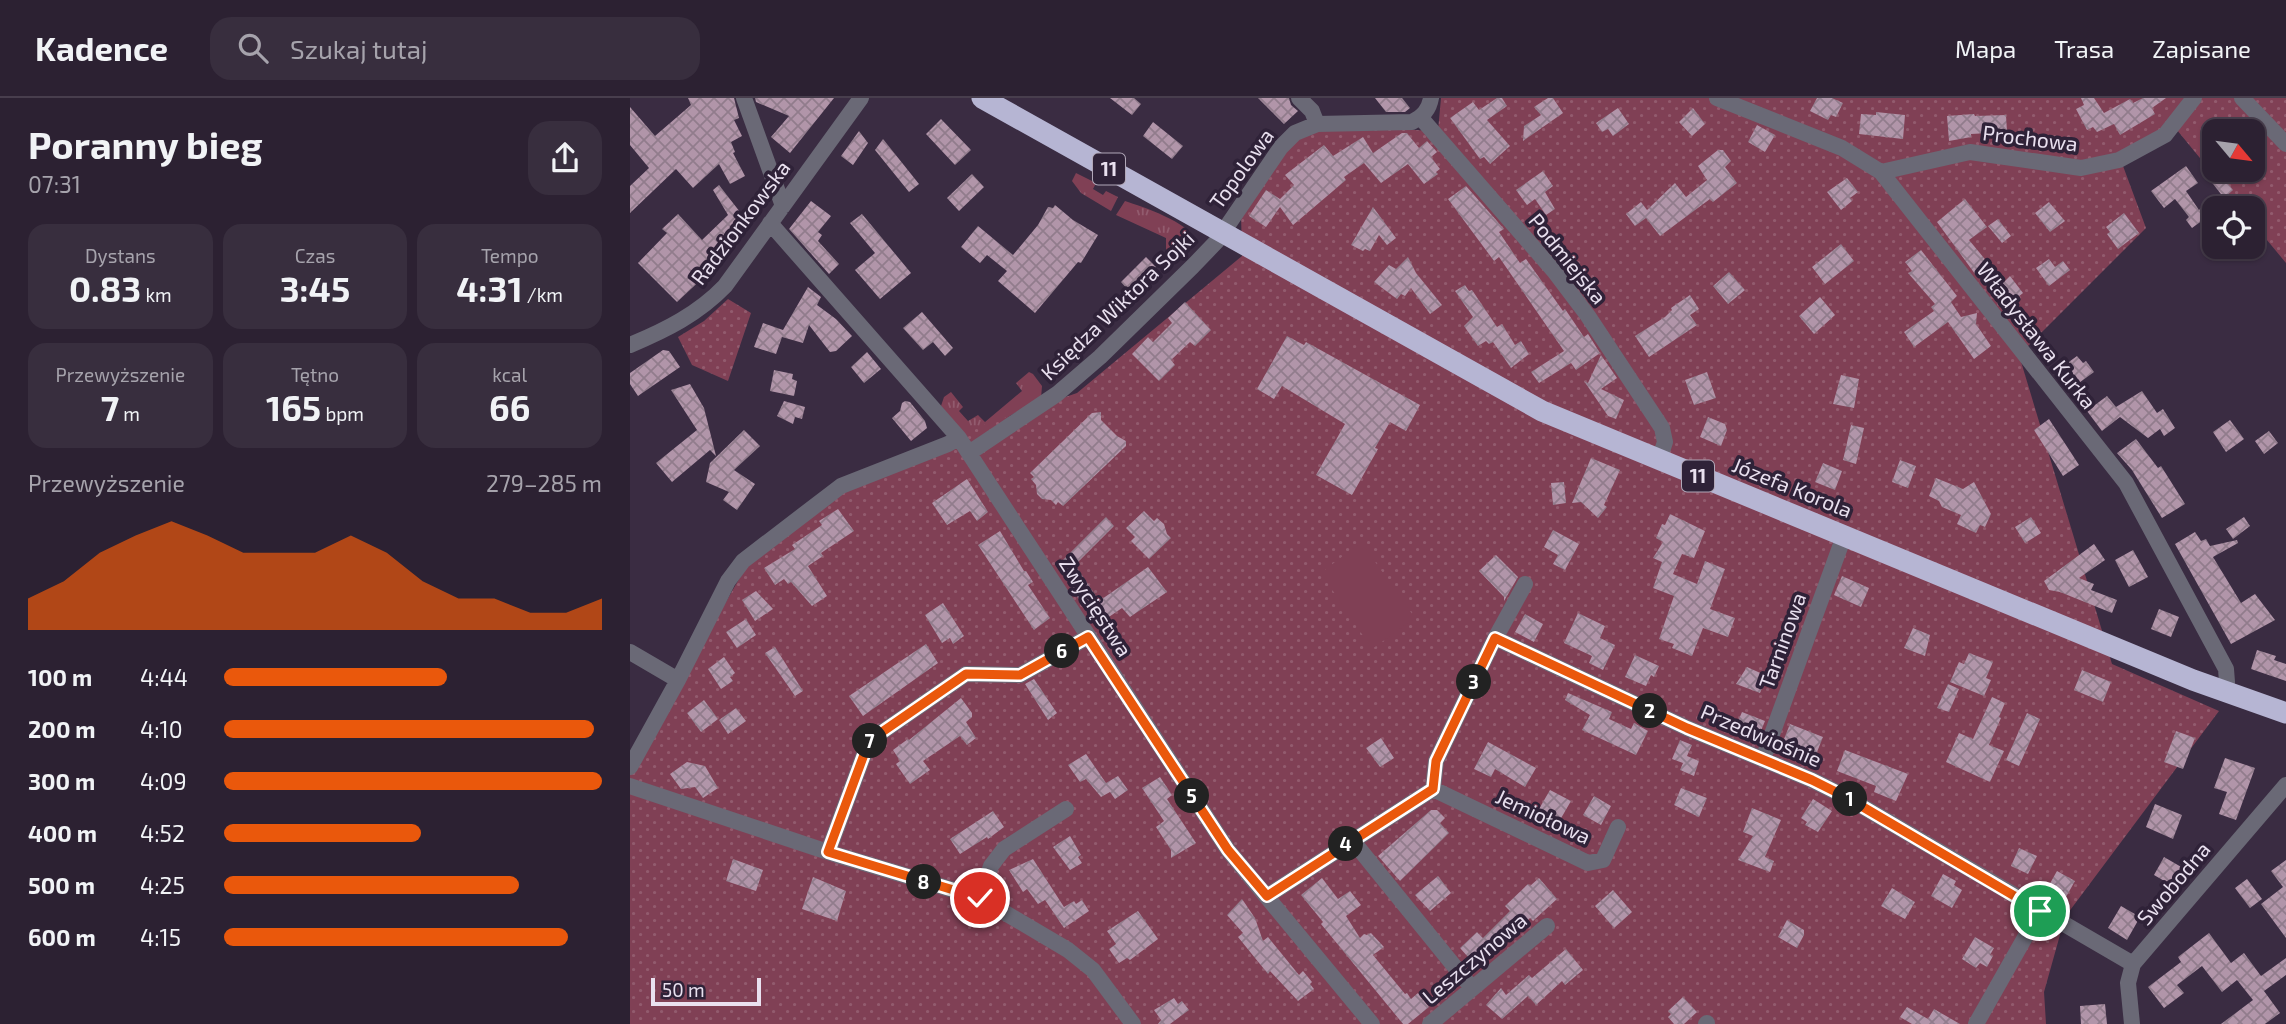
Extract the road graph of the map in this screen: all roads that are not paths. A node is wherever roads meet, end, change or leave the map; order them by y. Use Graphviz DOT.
graph roads {
  1 [pos="744,98"];
  2 [pos="861,98"];
  3 [pos="982,98"];
  4 [pos="1300,98"];
  5 [pos="1447,98"];
  6 [pos="1717,98"];
  7 [pos="2194,98"];
  8 [pos="2242,98"];
  9 [pos="1427,108"];
  10 [pos="1317,124"];
  11 [pos="2286,144"];
  12 [pos="1881,172"];
  13 [pos="783,206"];
  14 [pos="770,223"];
  15 [pos="1222,233"];
  16 [pos="630,345"];
  17 [pos="959,438"];
  18 [pos="970,453"];
  19 [pos="1659,460"];
  20 [pos="1844,536"];
  21 [pos="1525,584"];
  22 [pos="1088,637"];
  23 [pos="1502,641"];
  24 [pos="630,652"];
  25 [pos="678,680"];
  26 [pos="2223,692"];
  27 [pos="2286,713"];
  28 [pos="1763,759"];
  29 [pos="630,767"];
  30 [pos="2286,785"];
  31 [pos="630,786"];
  32 [pos="1433,789"];
  33 [pos="1066,809"];
  34 [pos="1618,827"];
  35 [pos="1352,840"];
  36 [pos="828,852"];
  37 [pos="1267,896"];
  38 [pos="980,898"];
  39 [pos="2040,911"];
  40 [pos="1547,926"];
  41 [pos="2133,964"];
  42 [pos="1472,988"];
  43 [pos="1133,1024"];
  44 [pos="1373,1024"];
  45 [pos="1430,1024"];
  46 [pos="1976,1024"];
  47 [pos="2132,1024"];
  1 -- 13 [label="street"];
  2 -- 13 [label="street, Radzionkowska"];
  3 -- 15 [label="highway, 11"];
  4 -- 10 [label="street"];
  5 -- 9 [label="street"];
  6 -- 12 [label="street, Władysława Kurka"];
  7 -- 12 [label="street, Prochowa"];
  8 -- 11 [label="street"];
  9 -- 10 [label="street, Topolowa"];
  9 -- 19 [label="street, Podmiejska"];
  10 -- 15 [label="street, Topolowa"];
  12 -- 26 [label="street, Władysława Kurka"];
  13 -- 14 [label="street, Radzionkowska"];
  14 -- 16 [label="street, Radzionkowska"];
  14 -- 17 [label="street, Zwycięstwa"];
  15 -- 18 [label="street, Księdza Wiktora Sojki"];
  15 -- 19 [label="highway, Józefa Korola / 11"];
  17 -- 18 [label="street, Zwycięstwa"];
  17 -- 25 [label="street"];
  18 -- 22 [label="street, Zwycięstwa"];
  19 -- 20 [label="highway, Józefa Korola / 11"];
  20 -- 26 [label="highway, Józefa Korola / 11"];
  20 -- 28 [label="street, Tarninowa"];
  21 -- 23 [label="street"];
  22 -- 36 [label="street"];
  22 -- 37 [label="street, Zwycięstwa"];
  23 -- 28 [label="street, Przedwiośnie"];
  23 -- 32 [label="street"];
  24 -- 25 [label="street"];
  25 -- 29 [label="street"];
  26 -- 27 [label="highway, Józefa Korola / 11"];
  28 -- 39 [label="street, Przedwiośnie"];
  30 -- 41 [label="street, Swobodna"];
  31 -- 36 [label="street"];
  32 -- 34 [label="street, Jemiołowa"];
  32 -- 35 [label="street"];
  33 -- 38 [label="street"];
  35 -- 37 [label="street"];
  35 -- 42 [label="street"];
  36 -- 38 [label="street"];
  37 -- 44 [label="street, Zwycięstwa"];
  38 -- 43 [label="street"];
  39 -- 41 [label="street, Przedwiośnie"];
  39 -- 46 [label="street"];
  40 -- 42 [label="street, Leszczynowa"];
  41 -- 47 [label="street"];
  42 -- 45 [label="street, Leszczynowa"];
}
